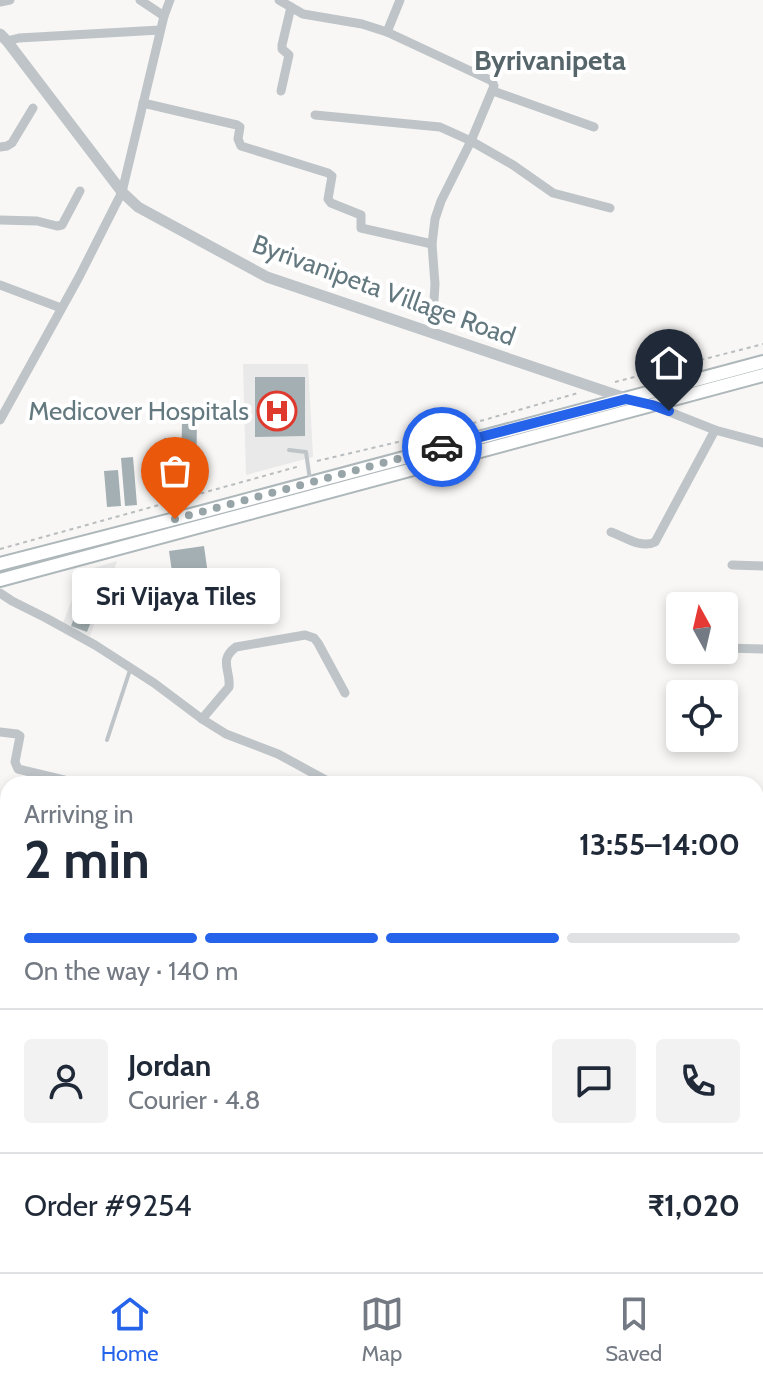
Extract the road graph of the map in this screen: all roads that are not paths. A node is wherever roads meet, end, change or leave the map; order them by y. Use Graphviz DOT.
graph roads {
  1 [pos="10,0"];
  2 [pos="140,0"];
  3 [pos="170,0"];
  4 [pos="279,0"];
  5 [pos="400,0"];
  6 [pos="0,2"];
  7 [pos="291,7"];
  8 [pos="164,16"];
  9 [pos="160,30"];
  10 [pos="387,32"];
  11 [pos="4,37"];
  12 [pos="281,91"];
  13 [pos="493,91"];
  14 [pos="143,103"];
  15 [pos="33,108"];
  16 [pos="315,115"];
  17 [pos="594,127"];
  18 [pos="471,141"];
  19 [pos="0,147"];
  20 [pos="80,191"];
  21 [pos="122,192"];
  22 [pos="610,208"];
  23 [pos="0,220"];
  24 [pos="432,244"];
  25 [pos="0,285"];
  26 [pos="61,308"];
  27 [pos="432,333"];
  28 [pos="763,362"];
  29 [pos="763,375"];
  30 [pos="626,399"];
  31 [pos="652,405"];
  32 [pos="0,420"];
  33 [pos="715,430"];
  34 [pos="763,443"];
  35 [pos="289,450"];
  36 [pos="310,482"];
  37 [pos="611,532"];
  38 [pos="0,564"];
  39 [pos="732,565"];
  40 [pos="763,566"];
  41 [pos="0,580"];
  42 [pos="0,593"];
  43 [pos="738,648"];
  44 [pos="763,649"];
  45 [pos="130,668"];
  46 [pos="345,693"];
  47 [pos="202,719"];
  48 [pos="0,732"];
  49 [pos="107,740"];
  50 [pos="47,776"];
  51 [pos="318,776"];
  1 -- 6 [label="street"];
  2 -- 8 [label="street"];
  3 -- 8 [label="street"];
  4 -- 7 [label="street"];
  5 -- 10 [label="street"];
  7 -- 10 [label="street"];
  7 -- 12 [label="street"];
  8 -- 9 [label="street"];
  9 -- 11 [label="street"];
  9 -- 14 [label="street"];
  10 -- 13 [label="street"];
  11 -- 21 [label="street, Byrivanipeta Village Road"];
  13 -- 17 [label="street"];
  13 -- 18 [label="street"];
  14 -- 21 [label="street"];
  14 -- 24 [label="street"];
  15 -- 19 [label="street"];
  16 -- 18 [label="street"];
  18 -- 22 [label="street"];
  18 -- 24 [label="street"];
  20 -- 23 [label="street"];
  21 -- 26 [label="street"];
  21 -- 27 [label="street, Byrivanipeta Village Road"];
  24 -- 27 [label="street"];
  25 -- 26 [label="street"];
  26 -- 32 [label="street"];
  27 -- 30 [label="street, Byrivanipeta Village Road"];
  28 -- 30 [label="main road"];
  29 -- 31 [label="main road"];
  30 -- 31 [label="street, Byrivanipeta Village Road"];
  30 -- 36 [label="main road"];
  31 -- 33 [label="street"];
  31 -- 41 [label="main road"];
  33 -- 34 [label="street"];
  33 -- 37 [label="street"];
  35 -- 36 [label="lane"];
  36 -- 38 [label="main road"];
  39 -- 40 [label="street"];
  42 -- 45 [label="street"];
  43 -- 44 [label="street"];
  45 -- 47 [label="street"];
  45 -- 49 [label="lane"];
  46 -- 47 [label="street"];
  47 -- 51 [label="street"];
  48 -- 50 [label="street"];
}
